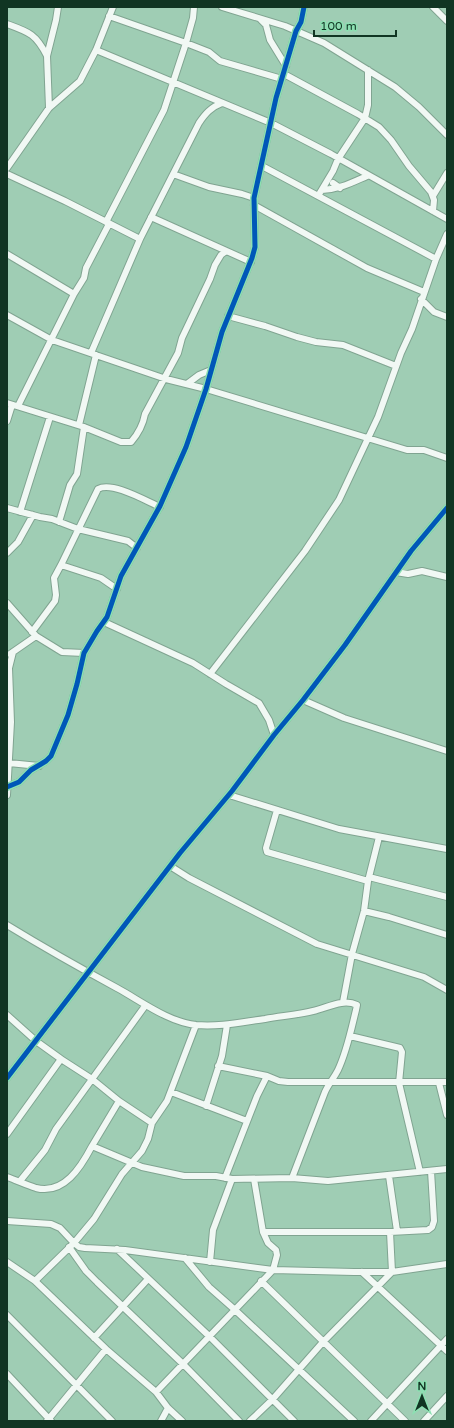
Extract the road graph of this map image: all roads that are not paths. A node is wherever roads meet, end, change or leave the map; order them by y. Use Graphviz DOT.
graph roads {
  1 [pos="58,7"];
  2 [pos="112,7"];
  3 [pos="194,7"];
  4 [pos="222,7"];
  5 [pos="304,7"];
  6 [pos="433,7"];
  7 [pos="109,16"];
  8 [pos="261,20"];
  9 [pos="447,22"];
  10 [pos="7,24"];
  11 [pos="296,31"];
  12 [pos="186,43"];
  13 [pos="96,50"];
  14 [pos="47,56"];
  15 [pos="286,66"];
  16 [pos="368,70"];
  17 [pos="283,76"];
  18 [pos="174,82"];
  19 [pos="211,97"];
  20 [pos="222,103"];
  21 [pos="49,108"];
  22 [pos="207,112"];
  23 [pos="365,118"];
  24 [pos="271,123"];
  25 [pos="447,135"];
  26 [pos="338,159"];
  27 [pos="262,166"];
  28 [pos="7,168"];
  29 [pos="333,171"];
  30 [pos="7,174"];
  31 [pos="173,174"];
  32 [pos="447,174"];
  33 [pos="367,176"];
  34 [pos="333,186"];
  35 [pos="322,190"];
  36 [pos="318,196"];
  37 [pos="433,196"];
  38 [pos="254,198"];
  39 [pos="254,205"];
  40 [pos="433,211"];
  41 [pos="151,217"];
  42 [pos="447,219"];
  43 [pos="107,223"];
  44 [pos="447,234"];
  45 [pos="140,239"];
  46 [pos="226,251"];
  47 [pos="7,254"];
  48 [pos="436,259"];
  49 [pos="251,262"];
  50 [pos="424,292"];
  51 [pos="74,294"];
  52 [pos="421,299"];
  53 [pos="430,308"];
  54 [pos="418,311"];
  55 [pos="7,314"];
  56 [pos="228,316"];
  57 [pos="447,317"];
  58 [pos="52,340"];
  59 [pos="94,354"];
  60 [pos="396,366"];
  61 [pos="211,370"];
  62 [pos="164,378"];
  63 [pos="187,384"];
  64 [pos="206,389"];
  65 [pos="12,405"];
  66 [pos="50,417"];
  67 [pos="7,422"];
  68 [pos="81,426"];
  69 [pos="368,438"];
  70 [pos="447,458"];
  71 [pos="160,507"];
  72 [pos="7,508"];
  73 [pos="447,508"];
  74 [pos="20,512"];
  75 [pos="33,515"];
  76 [pos="59,522"];
  77 [pos="78,529"];
  78 [pos="137,548"];
  79 [pos="7,553"];
  80 [pos="62,564"];
  81 [pos="396,572"];
  82 [pos="447,577"];
  83 [pos="117,589"];
  84 [pos="7,603"];
  85 [pos="104,622"];
  86 [pos="34,634"];
  87 [pos="84,653"];
  88 [pos="10,654"];
  89 [pos="210,674"];
  90 [pos="303,700"];
  91 [pos="274,735"];
  92 [pos="447,751"];
  93 [pos="9,763"];
  94 [pos="39,766"];
  95 [pos="7,787"];
  96 [pos="7,793"];
  97 [pos="229,795"];
  98 [pos="277,810"];
  99 [pos="379,837"];
  100 [pos="447,849"];
  101 [pos="170,866"];
  102 [pos="368,879"];
  103 [pos="447,897"];
  104 [pos="364,912"];
  105 [pos="7,925"];
  106 [pos="447,935"];
  107 [pos="352,954"];
  108 [pos="88,973"];
  109 [pos="447,990"];
  110 [pos="343,1002"];
  111 [pos="145,1006"];
  112 [pos="7,1015"];
  113 [pos="196,1025"];
  114 [pos="227,1025"];
  115 [pos="350,1036"];
  116 [pos="36,1041"];
  117 [pos="61,1059"];
  118 [pos="218,1066"];
  119 [pos="8,1076"];
  120 [pos="267,1076"];
  121 [pos="92,1079"];
  122 [pos="329,1082"];
  123 [pos="447,1082"];
  124 [pos="399,1083"];
  125 [pos="439,1083"];
  126 [pos="171,1092"];
  127 [pos="119,1100"];
  128 [pos="206,1106"];
  129 [pos="447,1115"];
  130 [pos="247,1122"];
  131 [pos="152,1123"];
  132 [pos="7,1134"];
  133 [pos="92,1146"];
  134 [pos="132,1162"];
  135 [pos="447,1169"];
  136 [pos="431,1171"];
  137 [pos="420,1172"];
  138 [pos="389,1176"];
  139 [pos="7,1177"];
  140 [pos="225,1178"];
  141 [pos="292,1178"];
  142 [pos="232,1179"];
  143 [pos="254,1179"];
  144 [pos="20,1182"];
  145 [pos="7,1221"];
  146 [pos="397,1231"];
  147 [pos="263,1232"];
  148 [pos="390,1232"];
  149 [pos="72,1245"];
  150 [pos="117,1249"];
  151 [pos="185,1258"];
  152 [pos="210,1262"];
  153 [pos="8,1263"];
  154 [pos="447,1264"];
  155 [pos="273,1270"];
  156 [pos="362,1272"];
  157 [pos="392,1272"];
  158 [pos="148,1279"];
  159 [pos="35,1281"];
  160 [pos="261,1281"];
  161 [pos="378,1287"];
  162 [pos="123,1307"];
  163 [pos="234,1309"];
  164 [pos="7,1315"];
  165 [pos="209,1336"];
  166 [pos="94,1338"];
  167 [pos="447,1339"];
  168 [pos="323,1342"];
  169 [pos="441,1345"];
  170 [pos="106,1349"];
  171 [pos="447,1351"];
  172 [pos="183,1364"];
  173 [pos="299,1369"];
  174 [pos="7,1374"];
  175 [pos="77,1386"];
  176 [pos="156,1392"];
  177 [pos="447,1396"];
  178 [pos="272,1400"];
  179 [pos="387,1404"];
  180 [pos="168,1408"];
  181 [pos="49,1420"];
  182 [pos="112,1421"];
  183 [pos="160,1421"];
  184 [pos="182,1421"];
  185 [pos="239,1421"];
  186 [pos="250,1421"];
  187 [pos="294,1421"];
  188 [pos="354,1421"];
  189 [pos="371,1421"];
  190 [pos="405,1421"];
  191 [pos="424,1421"];
  1 -- 14 [label="street"];
  2 -- 7 [label="street"];
  3 -- 12 [label="street"];
  4 -- 8 [label="street"];
  5 -- 11 [label="street"];
  6 -- 9 [label="street"];
  7 -- 12 [label="street"];
  7 -- 13 [label="street"];
  8 -- 11 [label="street"];
  8 -- 15 [label="street"];
  10 -- 14 [label="street"];
  11 -- 15 [label="street"];
  11 -- 16 [label="street"];
  12 -- 17 [label="street"];
  12 -- 18 [label="street"];
  13 -- 18 [label="street"];
  13 -- 21 [label="street"];
  14 -- 21 [label="street"];
  15 -- 17 [label="street"];
  16 -- 23 [label="street"];
  16 -- 25 [label="street"];
  17 -- 23 [label="street"];
  17 -- 24 [label="street"];
  18 -- 19 [label="street"];
  18 -- 43 [label="street"];
  19 -- 20 [label="street"];
  19 -- 22 [label="street"];
  20 -- 22 [label="street"];
  20 -- 24 [label="street"];
  21 -- 28 [label="street"];
  22 -- 31 [label="street"];
  23 -- 26 [label="street"];
  23 -- 37 [label="street"];
  24 -- 26 [label="street"];
  24 -- 27 [label="street"];
  26 -- 29 [label="street"];
  26 -- 33 [label="street"];
  27 -- 36 [label="street"];
  27 -- 38 [label="street"];
  29 -- 34 [label="street"];
  29 -- 35 [label="street"];
  30 -- 43 [label="street"];
  31 -- 38 [label="street"];
  31 -- 41 [label="street"];
  32 -- 37 [label="street"];
  33 -- 34 [label="street"];
  33 -- 40 [label="street"];
  34 -- 35 [label="street"];
  35 -- 36 [label="street"];
  36 -- 48 [label="street"];
  37 -- 40 [label="street"];
  38 -- 39 [label="street"];
  39 -- 49 [label="street"];
  39 -- 50 [label="street"];
  40 -- 42 [label="street"];
  41 -- 45 [label="street"];
  41 -- 46 [label="street"];
  43 -- 45 [label="street"];
  43 -- 51 [label="street"];
  44 -- 48 [label="street"];
  45 -- 59 [label="street"];
  46 -- 49 [label="street"];
  46 -- 62 [label="street"];
  47 -- 51 [label="street"];
  48 -- 50 [label="street"];
  49 -- 56 [label="street"];
  50 -- 52 [label="street"];
  51 -- 58 [label="street"];
  52 -- 53 [label="street"];
  52 -- 54 [label="street"];
  53 -- 54 [label="street"];
  53 -- 57 [label="street"];
  54 -- 60 [label="street"];
  55 -- 58 [label="street"];
  56 -- 60 [label="street"];
  56 -- 61 [label="street"];
  58 -- 59 [label="street"];
  58 -- 65 [label="street"];
  59 -- 62 [label="street"];
  59 -- 68 [label="street"];
  60 -- 69 [label="street"];
  61 -- 63 [label="street"];
  61 -- 64 [label="street"];
  62 -- 63 [label="street"];
  62 -- 68 [label="street"];
  63 -- 64 [label="street"];
  64 -- 69 [label="street"];
  64 -- 71 [label="street"];
  65 -- 66 [label="street"];
  65 -- 67 [label="street"];
  66 -- 68 [label="street"];
  66 -- 74 [label="street"];
  68 -- 76 [label="street"];
  69 -- 70 [label="street"];
  69 -- 89 [label="street"];
  71 -- 77 [label="street"];
  71 -- 78 [label="street"];
  72 -- 74 [label="street"];
  73 -- 81 [label="street"];
  74 -- 75 [label="street"];
  75 -- 76 [label="street"];
  75 -- 79 [label="street"];
  76 -- 77 [label="street"];
  77 -- 78 [label="street"];
  77 -- 80 [label="street"];
  78 -- 83 [label="street"];
  80 -- 83 [label="street"];
  80 -- 86 [label="street"];
  81 -- 82 [label="street"];
  81 -- 90 [label="street"];
  83 -- 85 [label="street"];
  84 -- 86 [label="street"];
  85 -- 87 [label="street"];
  85 -- 89 [label="street"];
  86 -- 87 [label="street"];
  86 -- 88 [label="street"];
  87 -- 94 [label="street"];
  88 -- 93 [label="street"];
  89 -- 91 [label="street"];
  90 -- 91 [label="street"];
  90 -- 92 [label="street"];
  91 -- 97 [label="street"];
  93 -- 94 [label="street"];
  93 -- 95 [label="street"];
  94 -- 95 [label="street"];
  95 -- 96 [label="street"];
  97 -- 98 [label="street"];
  97 -- 101 [label="street"];
  98 -- 99 [label="street"];
  98 -- 102 [label="street"];
  99 -- 100 [label="street"];
  99 -- 102 [label="street"];
  101 -- 107 [label="street"];
  101 -- 108 [label="street"];
  102 -- 103 [label="street"];
  102 -- 104 [label="street"];
  104 -- 106 [label="street"];
  104 -- 107 [label="street"];
  105 -- 108 [label="street"];
  107 -- 109 [label="street"];
  107 -- 110 [label="street"];
  108 -- 111 [label="street"];
  108 -- 116 [label="street"];
  110 -- 114 [label="street"];
  110 -- 115 [label="street"];
  111 -- 113 [label="street"];
  111 -- 121 [label="street"];
  112 -- 116 [label="street"];
  113 -- 114 [label="street"];
  113 -- 126 [label="street"];
  114 -- 118 [label="street"];
  115 -- 122 [label="street"];
  115 -- 124 [label="street"];
  116 -- 117 [label="street"];
  116 -- 119 [label="street"];
  117 -- 121 [label="street"];
  117 -- 132 [label="street"];
  118 -- 120 [label="street"];
  118 -- 128 [label="street"];
  120 -- 122 [label="street"];
  120 -- 130 [label="street"];
  121 -- 127 [label="street"];
  121 -- 144 [label="street"];
  122 -- 124 [label="street"];
  122 -- 141 [label="street"];
  123 -- 125 [label="street"];
  124 -- 125 [label="street"];
  124 -- 137 [label="street"];
  125 -- 129 [label="street"];
  126 -- 128 [label="street"];
  126 -- 131 [label="street"];
  127 -- 131 [label="street"];
  127 -- 133 [label="street"];
  128 -- 130 [label="street"];
  130 -- 140 [label="street"];
  131 -- 134 [label="street"];
  133 -- 134 [label="street"];
  133 -- 144 [label="street"];
  134 -- 140 [label="street"];
  134 -- 149 [label="street"];
  135 -- 136 [label="street"];
  136 -- 137 [label="street"];
  136 -- 146 [label="street"];
  137 -- 138 [label="street"];
  138 -- 141 [label="street"];
  138 -- 146 [label="street"];
  139 -- 144 [label="street"];
  140 -- 142 [label="street"];
  141 -- 143 [label="street"];
  142 -- 143 [label="street"];
  142 -- 152 [label="street"];
  143 -- 147 [label="street"];
  145 -- 149 [label="street"];
  146 -- 148 [label="street"];
  147 -- 148 [label="street"];
  147 -- 155 [label="street"];
  148 -- 157 [label="street"];
  149 -- 150 [label="street"];
  149 -- 159 [label="street"];
  149 -- 162 [label="street"];
  150 -- 151 [label="street"];
  150 -- 158 [label="street"];
  151 -- 152 [label="street"];
  151 -- 163 [label="street"];
  152 -- 155 [label="street"];
  153 -- 159 [label="street"];
  154 -- 157 [label="street"];
  155 -- 156 [label="street"];
  155 -- 160 [label="street"];
  156 -- 157 [label="street"];
  156 -- 161 [label="street"];
  157 -- 161 [label="street"];
  158 -- 162 [label="street"];
  158 -- 165 [label="street"];
  159 -- 166 [label="street"];
  160 -- 163 [label="street"];
  160 -- 168 [label="street"];
  161 -- 168 [label="street"];
  161 -- 169 [label="street"];
  162 -- 166 [label="street"];
  162 -- 172 [label="street"];
  163 -- 165 [label="street"];
  163 -- 173 [label="street"];
  164 -- 175 [label="street"];
  165 -- 172 [label="street"];
  165 -- 178 [label="street"];
  166 -- 170 [label="street"];
  167 -- 169 [label="street"];
  168 -- 173 [label="street"];
  168 -- 179 [label="street"];
  169 -- 171 [label="street"];
  169 -- 179 [label="street"];
  170 -- 175 [label="street"];
  170 -- 176 [label="street"];
  172 -- 176 [label="street"];
  172 -- 185 [label="street"];
  173 -- 178 [label="street"];
  173 -- 188 [label="street"];
  174 -- 181 [label="street"];
  175 -- 181 [label="street"];
  175 -- 182 [label="street"];
  176 -- 180 [label="street"];
  177 -- 191 [label="street"];
  178 -- 186 [label="street"];
  178 -- 187 [label="street"];
  179 -- 189 [label="street"];
  179 -- 190 [label="street"];
  180 -- 183 [label="street"];
  180 -- 184 [label="street"];
}
